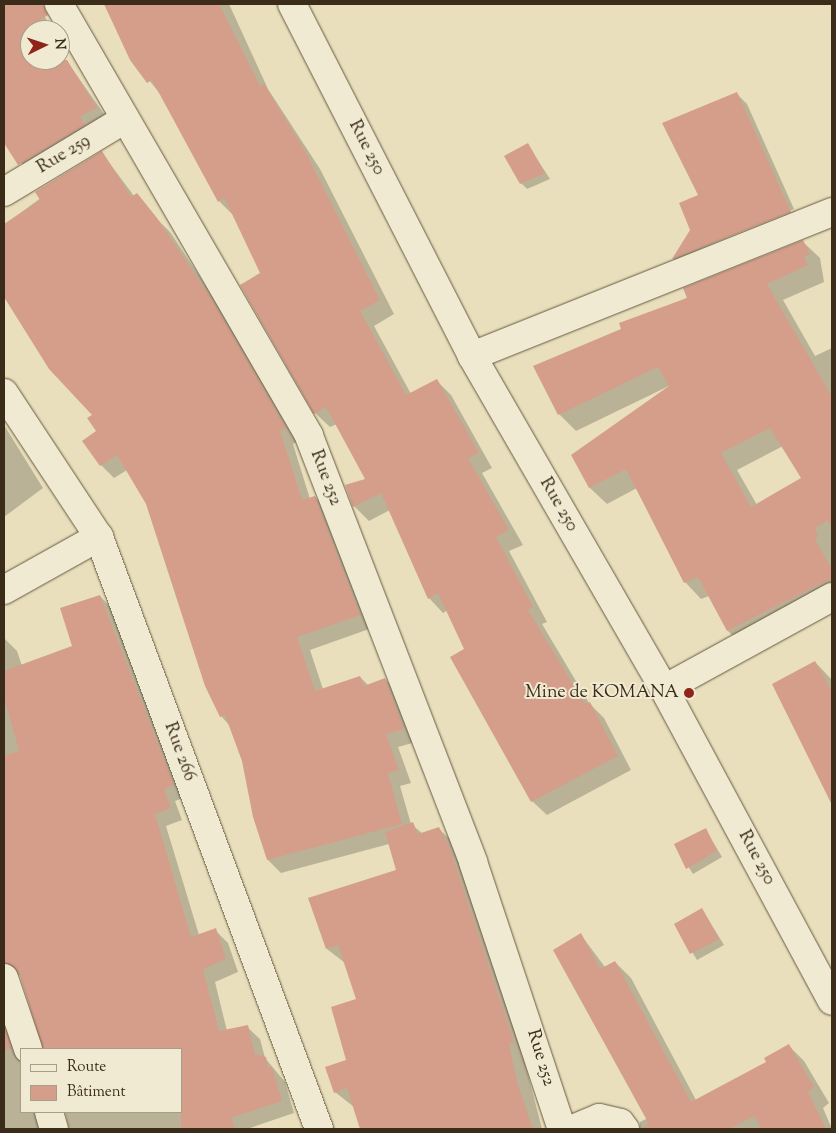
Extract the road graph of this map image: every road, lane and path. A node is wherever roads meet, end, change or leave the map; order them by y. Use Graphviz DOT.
graph roads {
  1 [pos="58,4"];
  2 [pos="292,4"];
  3 [pos="125,119"];
  4 [pos="4,192"];
  5 [pos="832,212"];
  6 [pos="472,356"];
  7 [pos="4,393"];
  8 [pos="99,537"];
  9 [pos="4,590"];
  10 [pos="832,597"];
  11 [pos="664,689"];
  12 [pos="4,978"];
  13 [pos="832,1001"];
  14 [pos="28,1048"];
  15 [pos="48,1113"];
  16 [pos="54,1129"];
  17 [pos="319,1129"];
  18 [pos="562,1129"];
  19 [pos="573,1129"];
  20 [pos="625,1129"];
  1 -- 3 [label="street, Rue 252"];
  2 -- 6 [label="street, Rue 250"];
  3 -- 4 [label="street, Rue 259"];
  3 -- 18 [label="street, Rue 252"];
  5 -- 6 [label="street"];
  6 -- 11 [label="street, Rue 250"];
  7 -- 8 [label="street, Rue 266"];
  8 -- 9 [label="street"];
  8 -- 17 [label="street, Rue 266"];
  10 -- 11 [label="street"];
  11 -- 13 [label="street, Rue 250"];
  12 -- 14 [label="street"];
  15 -- 16 [label="street"];
  19 -- 20 [label="street"];
}
